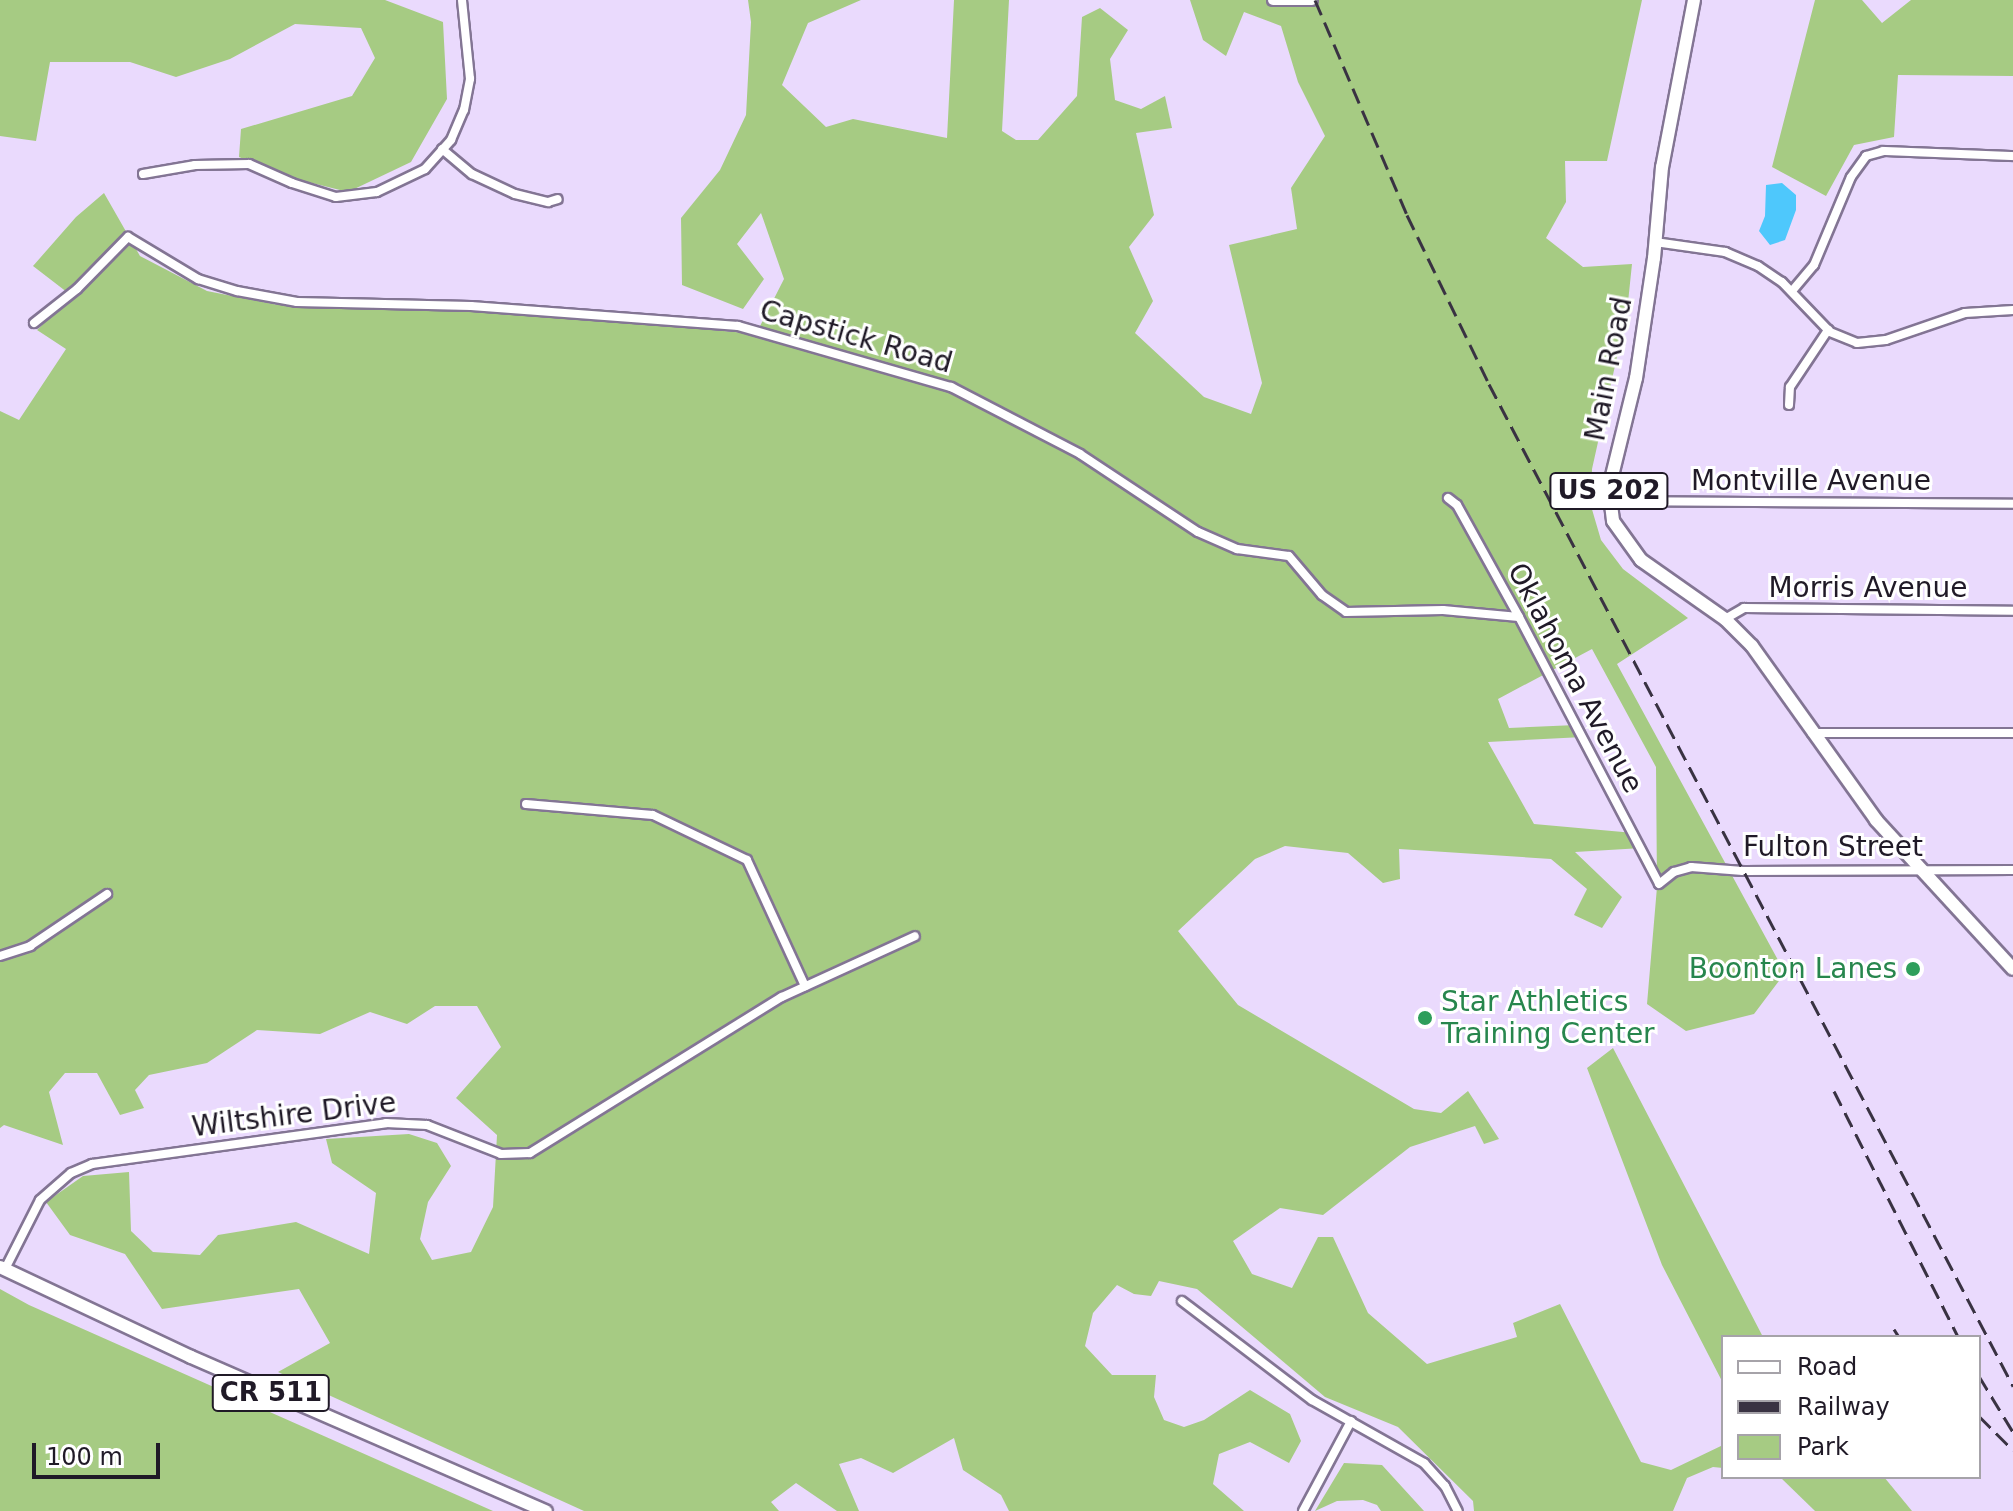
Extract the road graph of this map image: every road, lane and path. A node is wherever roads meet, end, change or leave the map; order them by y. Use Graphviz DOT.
graph roads {
  1 [pos="462,0"];
  2 [pos="1273,0"];
  3 [pos="1312,0"];
  4 [pos="1694,0"];
  5 [pos="442,149"];
  6 [pos="2013,156"];
  7 [pos="143,174"];
  8 [pos="558,199"];
  9 [pos="1655,242"];
  10 [pos="1792,291"];
  11 [pos="2013,310"];
  12 [pos="34,323"];
  13 [pos="1828,330"];
  14 [pos="1789,405"];
  15 [pos="1448,498"];
  16 [pos="1609,501"];
  17 [pos="2013,504"];
  18 [pos="2013,611"];
  19 [pos="1519,617"];
  20 [pos="1725,619"];
  21 [pos="1811,733"];
  22 [pos="2013,733"];
  23 [pos="526,804"];
  24 [pos="1919,869"];
  25 [pos="2013,870"];
  26 [pos="1659,884"];
  27 [pos="107,894"];
  28 [pos="915,936"];
  29 [pos="0,956"];
  30 [pos="2013,969"];
  31 [pos="805,986"];
  32 [pos="2,1268"];
  33 [pos="1182,1301"];
  34 [pos="1351,1421"];
  35 [pos="546,1511"];
  36 [pos="1303,1511"];
  37 [pos="1458,1511"];
  1 -- 5 [label="street"];
  2 -- 3 [label="street"];
  4 -- 9 [label="main road, Main Road / US 202"];
  5 -- 7 [label="street"];
  5 -- 8 [label="street"];
  6 -- 10 [label="street"];
  9 -- 10 [label="street"];
  9 -- 16 [label="main road, Main Road / US 202"];
  10 -- 13 [label="street"];
  11 -- 13 [label="street"];
  12 -- 19 [label="street, Capstick Road"];
  13 -- 14 [label="street"];
  15 -- 19 [label="street, Oklahoma Avenue"];
  16 -- 17 [label="street, Montville Avenue"];
  16 -- 20 [label="main road, US 202"];
  18 -- 20 [label="street, Morris Avenue"];
  19 -- 26 [label="street, Oklahoma Avenue"];
  20 -- 21 [label="main road, US 202"];
  21 -- 22 [label="street"];
  21 -- 24 [label="main road, US 202"];
  23 -- 31 [label="street"];
  24 -- 25 [label="street, Fulton Street"];
  24 -- 26 [label="street, Fulton Street"];
  24 -- 30 [label="main road, US 202"];
  27 -- 29 [label="street"];
  28 -- 31 [label="street, Wiltshire Drive"];
  31 -- 32 [label="street, Wiltshire Drive"];
  32 -- 35 [label="main road, CR 511"];
  33 -- 34 [label="street"];
  34 -- 36 [label="street"];
  34 -- 37 [label="street"];
}
